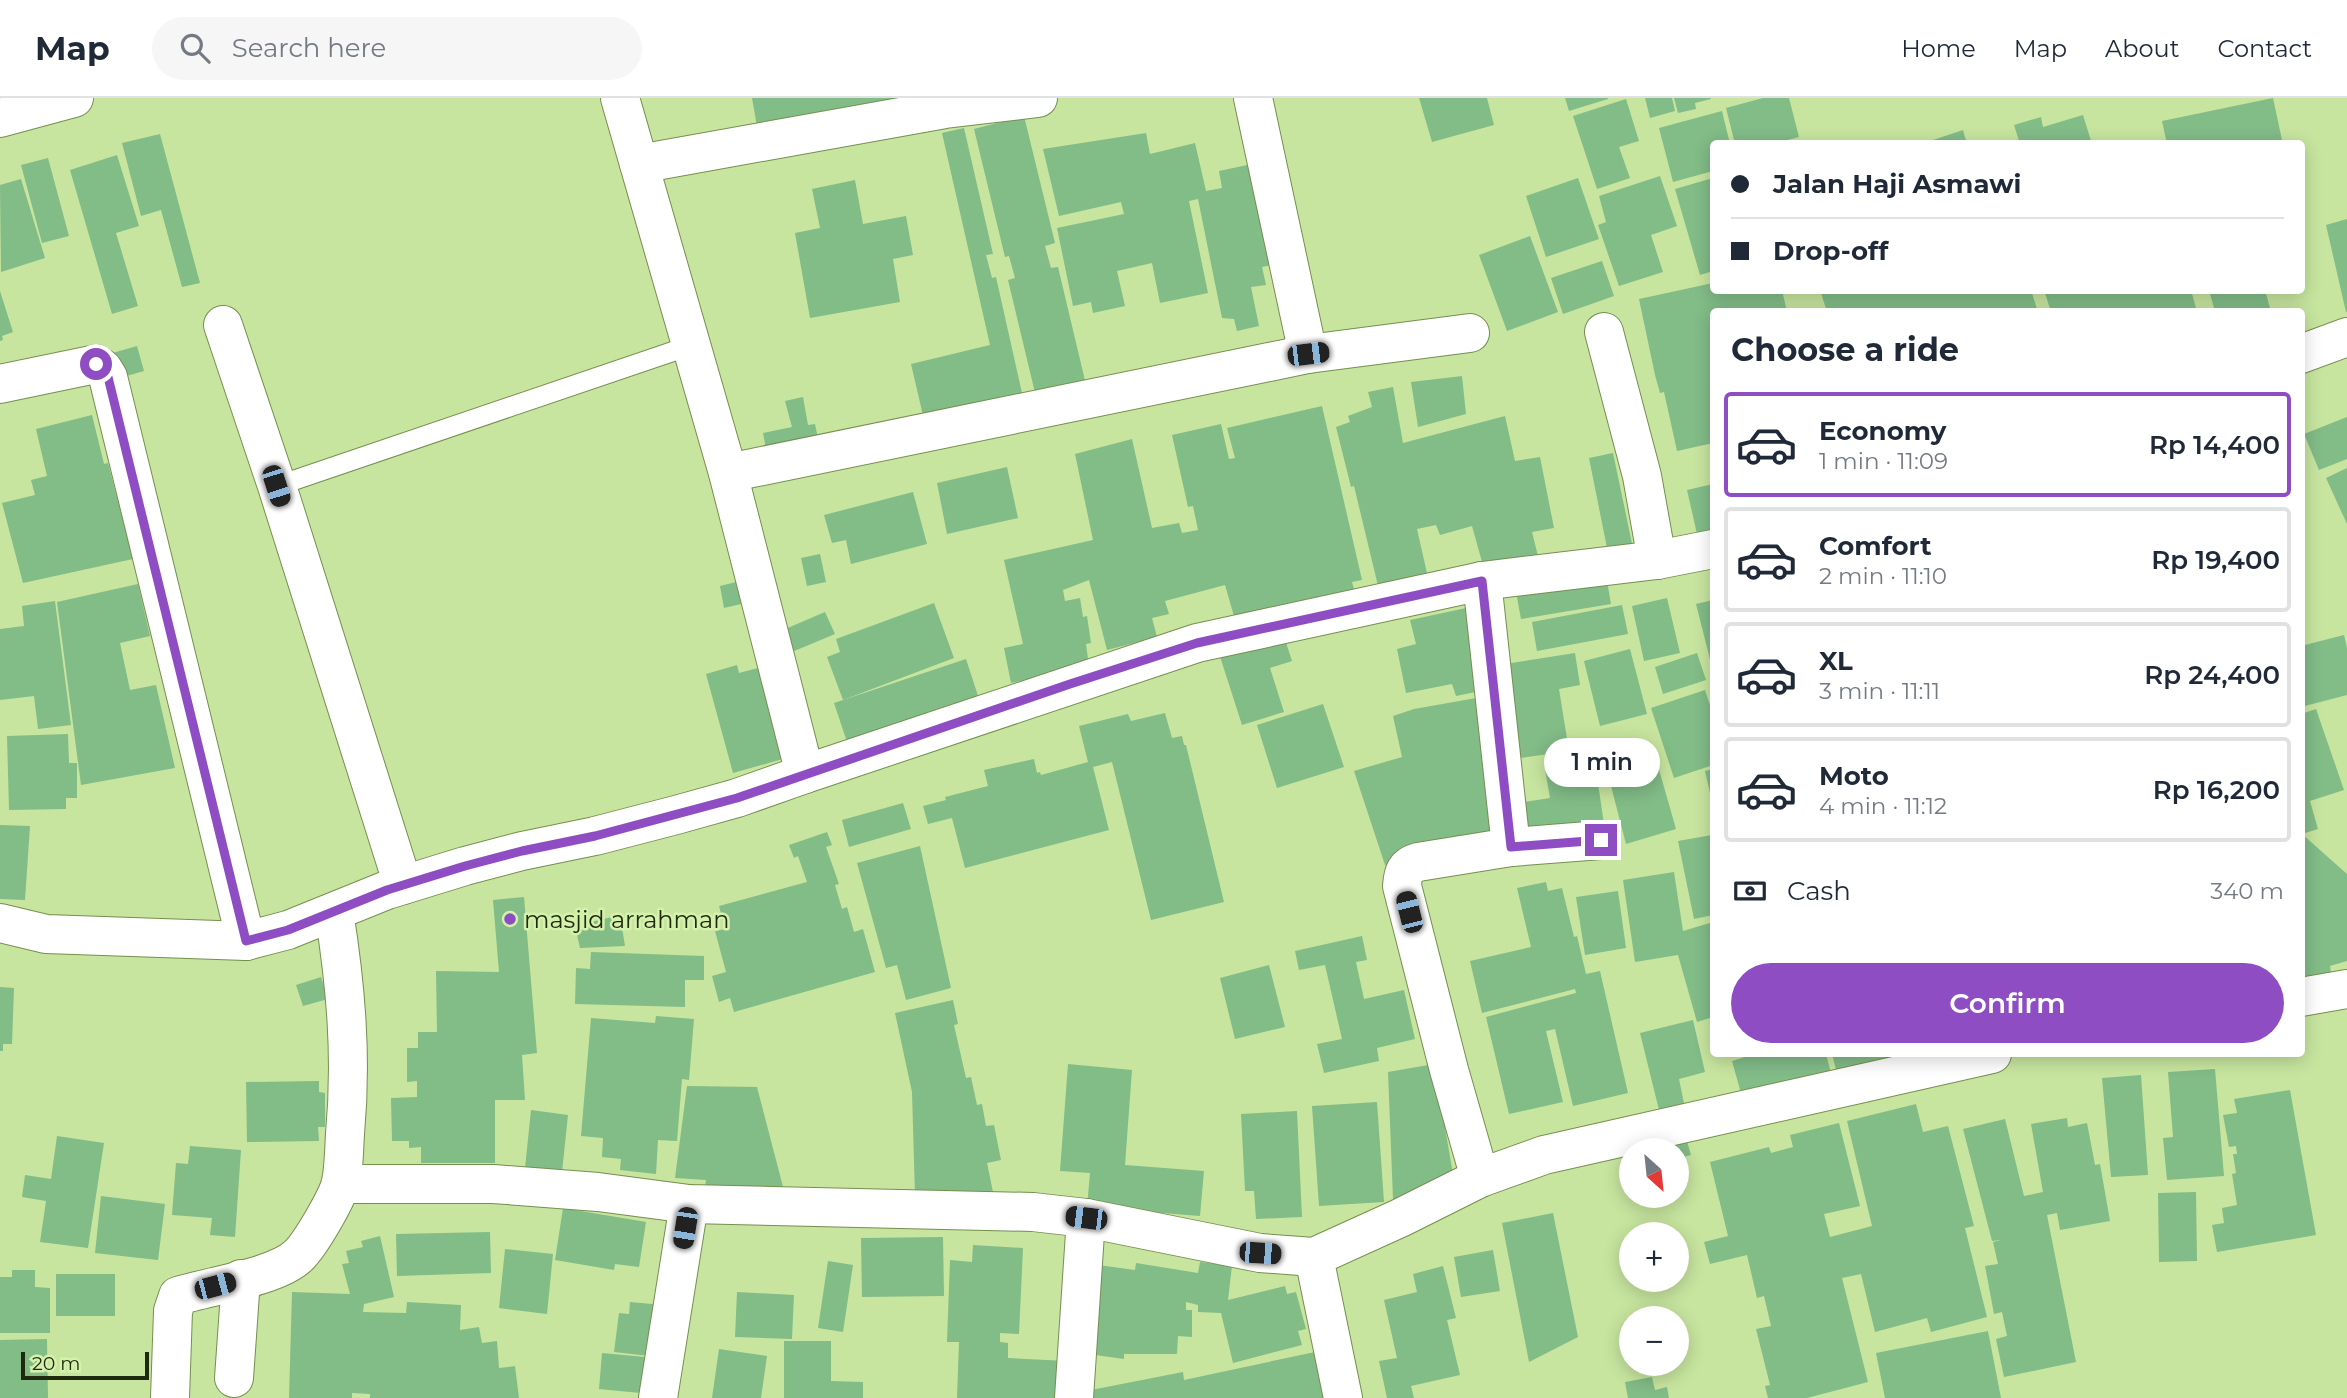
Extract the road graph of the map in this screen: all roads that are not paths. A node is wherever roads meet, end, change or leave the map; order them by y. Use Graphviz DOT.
graph roads {
  1 [pos="74,98"];
  2 [pos="621,98"];
  3 [pos="1038,98"];
  4 [pos="1253,98"];
  5 [pos="0,118"];
  6 [pos="639,164"];
  7 [pos="223,326"];
  8 [pos="1604,332"];
  9 [pos="1470,333"];
  10 [pos="2347,337"];
  11 [pos="692,345"];
  12 [pos="2305,353"];
  13 [pos="1308,354"];
  14 [pos="0,384"];
  15 [pos="728,473"];
  16 [pos="276,486"];
  17 [pos="1710,550"];
  18 [pos="1657,560"];
  19 [pos="1482,581"];
  20 [pos="805,774"];
  21 [pos="1601,840"];
  22 [pos="1511,847"];
  23 [pos="403,885"];
  24 [pos="334,912"];
  25 [pos="0,923"];
  26 [pos="246,941"];
  27 [pos="2347,989"];
  28 [pos="2305,996"];
  29 [pos="1974,1057"];
  30 [pos="1480,1178"];
  31 [pos="341,1184"];
  32 [pos="689,1203"];
  33 [pos="1086,1218"];
  34 [pos="1314,1257"];
  35 [pos="241,1279"];
  36 [pos="234,1378"];
  37 [pos="170,1398"];
  38 [pos="658,1398"];
  39 [pos="1074,1398"];
  40 [pos="1342,1398"];
  1 -- 5 [label="street"];
  2 -- 6 [label="street"];
  3 -- 6 [label="street"];
  4 -- 13 [label="street"];
  6 -- 11 [label="street"];
  7 -- 16 [label="street"];
  8 -- 18 [label="street"];
  9 -- 13 [label="street"];
  10 -- 12 [label="street"];
  11 -- 15 [label="street"];
  11 -- 16 [label="lane"];
  13 -- 15 [label="street"];
  14 -- 26 [label="street"];
  15 -- 20 [label="street"];
  16 -- 23 [label="street"];
  17 -- 18 [label="street"];
  18 -- 19 [label="street"];
  19 -- 20 [label="street"];
  19 -- 22 [label="street"];
  20 -- 23 [label="street"];
  21 -- 22 [label="street"];
  22 -- 30 [label="street"];
  23 -- 24 [label="street"];
  24 -- 26 [label="street"];
  24 -- 31 [label="street"];
  25 -- 26 [label="street"];
  27 -- 28 [label="street"];
  29 -- 30 [label="street"];
  30 -- 34 [label="street"];
  31 -- 32 [label="street"];
  31 -- 35 [label="street"];
  32 -- 33 [label="street"];
  32 -- 38 [label="street"];
  33 -- 34 [label="street"];
  33 -- 39 [label="street"];
  34 -- 40 [label="street"];
  35 -- 36 [label="street"];
  35 -- 37 [label="street"];
}
